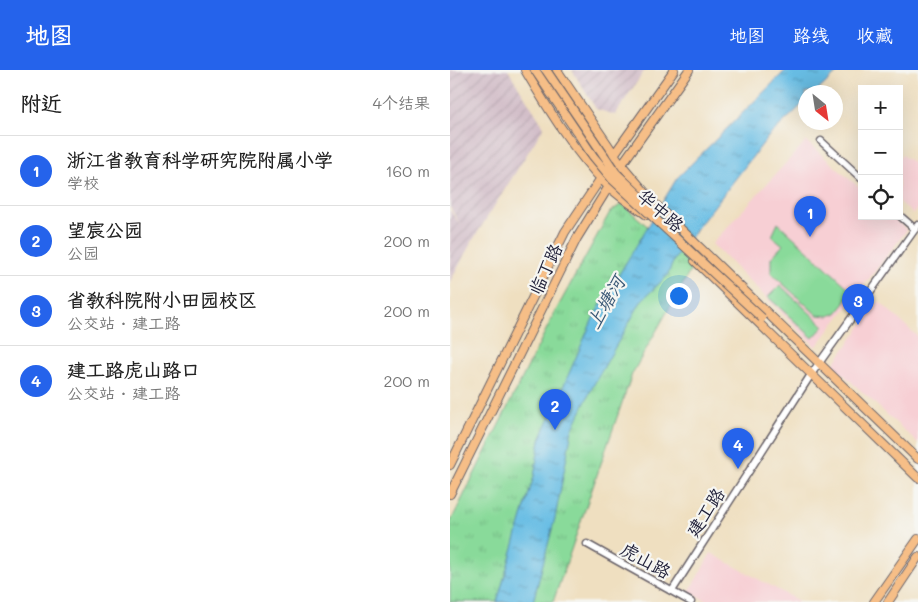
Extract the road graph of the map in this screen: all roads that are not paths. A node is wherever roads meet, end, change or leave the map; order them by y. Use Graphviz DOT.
graph roads {
  1 [pos="525,70"];
  2 [pos="535,70"];
  3 [pos="546,70"];
  4 [pos="557,70"];
  5 [pos="674,70"];
  6 [pos="689,70"];
  7 [pos="821,141"];
  8 [pos="614,153"];
  9 [pos="622,164"];
  10 [pos="858,175"];
  11 [pos="601,178"];
  12 [pos="609,187"];
  13 [pos="903,218"];
  14 [pos="916,227"];
  15 [pos="763,317"];
  16 [pos="805,350"];
  17 [pos="796,358"];
  18 [pos="819,364"];
  19 [pos="812,373"];
  20 [pos="918,459"];
  21 [pos="450,466"];
  22 [pos="918,478"];
  23 [pos="450,494"];
  24 [pos="918,539"];
  25 [pos="587,544"];
  26 [pos="918,557"];
  27 [pos="672,591"];
  28 [pos="691,602"];
  29 [pos="874,602"];
  30 [pos="888,602"];
  1 -- 11 [label="main road, 华中路"];
  2 -- 15 [label="main road, 华中路, bridge"];
  3 -- 15 [label="main road, 华中路, bridge"];
  4 -- 8 [label="main road, 华中路"];
  5 -- 8 [label="main road, 临丁路"];
  6 -- 9 [label="main road, 临丁路"];
  7 -- 10 [label="street"];
  8 -- 9 [label="main road, 华中路"];
  8 -- 11 [label="main road, 临丁路"];
  9 -- 12 [label="main road, 临丁路"];
  9 -- 16 [label="main road, 华中路"];
  11 -- 12 [label="main road, 华中路"];
  11 -- 21 [label="main road, 临丁路"];
  12 -- 17 [label="main road, 华中路, bridge"];
  12 -- 23 [label="main road, 临丁路"];
  13 -- 14 [label="street"];
  14 -- 18 [label="street"];
  15 -- 16 [label="main road, 华中路"];
  15 -- 17 [label="main road, 华中路"];
  16 -- 18 [label="main road, 华中路"];
  17 -- 19 [label="main road, 华中路"];
  18 -- 19 [label="street, 建工路"];
  18 -- 20 [label="main road, 华中路"];
  19 -- 22 [label="main road, 华中路"];
  19 -- 27 [label="street, 建工路"];
  24 -- 29 [label="main road"];
  25 -- 27 [label="street, 虎山路"];
  26 -- 30 [label="main road"];
  27 -- 28 [label="street, 虎山路"];
}
